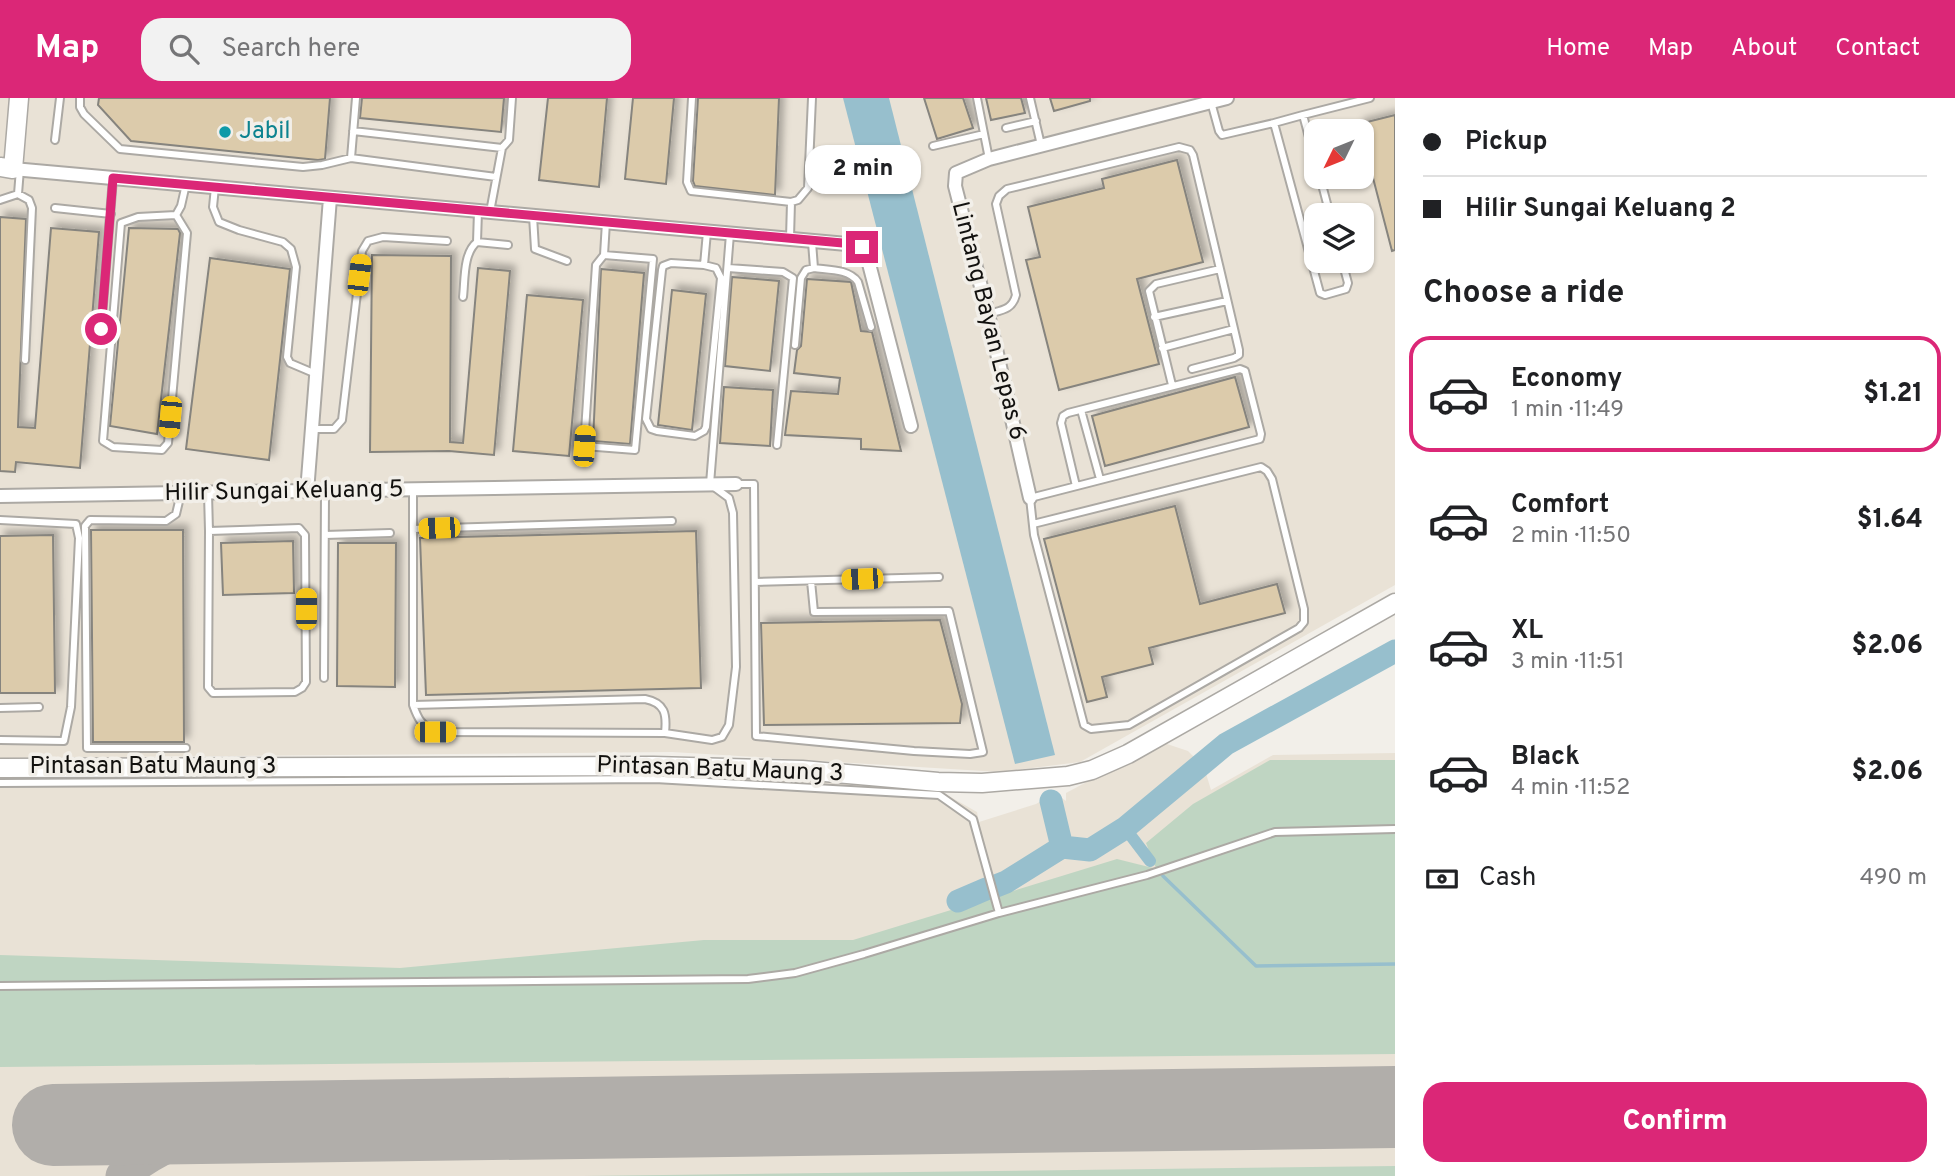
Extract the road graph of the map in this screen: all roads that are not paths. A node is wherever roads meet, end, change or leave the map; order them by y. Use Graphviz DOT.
graph roads {
  1 [pos="19,98"];
  2 [pos="60,98"];
  3 [pos="80,98"];
  4 [pos="356,98"];
  5 [pos="512,98"];
  6 [pos="692,98"];
  7 [pos="811,98"];
  8 [pos="977,98"];
  9 [pos="1030,98"];
  10 [pos="1166,98"];
  11 [pos="1227,98"];
  12 [pos="1370,98"];
  13 [pos="1211,102"];
  14 [pos="1169,111"];
  15 [pos="1303,115"];
  16 [pos="1304,119"];
  17 [pos="1036,121"];
  18 [pos="1274,123"];
  19 [pos="1006,128"];
  20 [pos="354,131"];
  21 [pos="984,134"];
  22 [pos="55,140"];
  23 [pos="1041,145"];
  24 [pos="933,146"];
  25 [pos="502,148"];
  26 [pos="351,158"];
  27 [pos="989,159"];
  28 [pos="11,168"];
  29 [pos="496,177"];
  30 [pos="113,178"];
  31 [pos="186,184"];
  32 [pos="215,187"];
  33 [pos="18,194"];
  34 [pos="330,198"];
  35 [pos="0,200"];
  36 [pos="791,202"];
  37 [pos="55,208"];
  38 [pos="484,212"];
  39 [pos="111,214"];
  40 [pos="176,215"];
  41 [pos="533,216"];
  42 [pos="606,221"];
  43 [pos="707,232"];
  44 [pos="730,234"];
  45 [pos="1304,234"];
  46 [pos="790,240"];
  47 [pos="447,241"];
  48 [pos="478,242"];
  49 [pos="812,242"];
  50 [pos="508,245"];
  51 [pos="604,255"];
  52 [pos="567,261"];
  53 [pos="704,265"];
  54 [pos="728,268"];
  55 [pos="814,268"];
  56 [pos="1220,269"];
  57 [pos="1315,273"];
  58 [pos="1345,273"];
  59 [pos="463,297"];
  60 [pos="1227,301"];
  61 [pos="988,314"];
  62 [pos="1154,317"];
  63 [pos="871,327"];
  64 [pos="101,329"];
  65 [pos="1234,329"];
  66 [pos="795,345"];
  67 [pos="1163,348"];
  68 [pos="25,360"];
  69 [pos="1192,369"];
  70 [pos="316,374"];
  71 [pos="1172,385"];
  72 [pos="1081,410"];
  73 [pos="911,426"];
  74 [pos="312,429"];
  75 [pos="777,445"];
  76 [pos="1100,479"];
  77 [pos="710,484"];
  78 [pos="736,484"];
  79 [pos="1076,486"];
  80 [pos="413,491"];
  81 [pos="307,492"];
  82 [pos="325,492"];
  83 [pos="208,493"];
  84 [pos="181,494"];
  85 [pos="0,496"];
  86 [pos="1030,498"];
  87 [pos="0,520"];
  88 [pos="673,521"];
  89 [pos="1033,524"];
  90 [pos="413,529"];
  91 [pos="209,531"];
  92 [pos="390,533"];
  93 [pos="325,535"];
  94 [pos="939,578"];
  95 [pos="811,581"];
  96 [pos="755,582"];
  97 [pos="1395,603"];
  98 [pos="324,678"];
  99 [pos="413,705"];
  100 [pos="39,707"];
  101 [pos="0,708"];
  102 [pos="665,733"];
  103 [pos="0,740"];
  104 [pos="186,748"];
  105 [pos="0,768"];
  106 [pos="0,782"];
  107 [pos="1395,830"];
  108 [pos="999,913"];
  109 [pos="0,986"];
  1 -- 28 [label="street"];
  2 -- 22 [label="lane"];
  3 -- 26 [label="lane"];
  4 -- 20 [label="lane"];
  5 -- 25 [label="lane"];
  6 -- 36 [label="lane"];
  7 -- 36 [label="lane"];
  8 -- 21 [label="lane"];
  9 -- 17 [label="lane"];
  10 -- 14 [label="street"];
  11 -- 13 [label="street, Lintang Bayan Lepas 6"];
  12 -- 15 [label="lane"];
  13 -- 14 [label="street, Lintang Bayan Lepas 6"];
  13 -- 18 [label="lane"];
  14 -- 23 [label="street, Lintang Bayan Lepas 6"];
  15 -- 16 [label="lane"];
  15 -- 18 [label="lane"];
  17 -- 19 [label="lane"];
  17 -- 23 [label="lane"];
  18 -- 45 [label="lane"];
  20 -- 25 [label="lane"];
  20 -- 26 [label="lane"];
  21 -- 24 [label="lane"];
  21 -- 27 [label="lane"];
  23 -- 27 [label="street, Lintang Bayan Lepas 6"];
  25 -- 29 [label="lane"];
  26 -- 29 [label="lane"];
  27 -- 61 [label="street, Lintang Bayan Lepas 6"];
  28 -- 30 [label="street"];
  28 -- 33 [label="lane"];
  29 -- 38 [label="lane"];
  30 -- 31 [label="street"];
  30 -- 39 [label="lane"];
  31 -- 32 [label="street"];
  31 -- 40 [label="lane"];
  32 -- 34 [label="street"];
  32 -- 70 [label="lane"];
  33 -- 35 [label="lane"];
  33 -- 68 [label="lane"];
  34 -- 38 [label="street"];
  34 -- 70 [label="street"];
  36 -- 46 [label="lane"];
  37 -- 39 [label="lane"];
  38 -- 41 [label="street"];
  38 -- 48 [label="lane"];
  39 -- 64 [label="lane"];
  40 -- 40 [label="lane"];
  41 -- 42 [label="street"];
  41 -- 52 [label="lane"];
  42 -- 43 [label="street"];
  42 -- 51 [label="lane"];
  43 -- 44 [label="street"];
  43 -- 53 [label="lane"];
  44 -- 46 [label="street"];
  44 -- 54 [label="lane"];
  46 -- 49 [label="street"];
  47 -- 74 [label="lane"];
  48 -- 50 [label="lane"];
  48 -- 59 [label="lane"];
  49 -- 55 [label="lane"];
  49 -- 73 [label="street"];
  51 -- 51 [label="lane"];
  53 -- 53 [label="lane"];
  54 -- 75 [label="lane"];
  54 -- 77 [label="lane"];
  55 -- 63 [label="lane"];
  55 -- 66 [label="lane"];
  56 -- 60 [label="lane"];
  56 -- 61 [label="lane"];
  56 -- 62 [label="lane"];
  57 -- 58 [label="lane"];
  60 -- 62 [label="lane"];
  60 -- 65 [label="lane"];
  61 -- 86 [label="street, Lintang Bayan Lepas 6"];
  62 -- 67 [label="lane"];
  65 -- 67 [label="lane"];
  65 -- 69 [label="lane"];
  67 -- 71 [label="lane"];
  70 -- 74 [label="street"];
  71 -- 72 [label="lane"];
  71 -- 76 [label="lane"];
  72 -- 76 [label="lane"];
  72 -- 79 [label="lane"];
  74 -- 81 [label="street"];
  76 -- 79 [label="lane"];
  77 -- 78 [label="street, Hilir Sungai Keluang 5"];
  77 -- 80 [label="street, Hilir Sungai Keluang 5"];
  77 -- 102 [label="lane"];
  78 -- 96 [label="lane"];
  79 -- 86 [label="lane"];
  80 -- 82 [label="street, Hilir Sungai Keluang 5"];
  80 -- 90 [label="lane"];
  81 -- 82 [label="street, Hilir Sungai Keluang 5"];
  81 -- 83 [label="street, Hilir Sungai Keluang 5"];
  82 -- 93 [label="lane"];
  83 -- 84 [label="street, Hilir Sungai Keluang 5"];
  83 -- 91 [label="lane"];
  84 -- 85 [label="street, Hilir Sungai Keluang 5"];
  84 -- 104 [label="lane"];
  86 -- 89 [label="lane"];
  87 -- 103 [label="lane"];
  88 -- 90 [label="lane"];
  89 -- 89 [label="lane"];
  90 -- 99 [label="lane"];
  91 -- 91 [label="lane"];
  92 -- 93 [label="lane"];
  93 -- 98 [label="lane"];
  94 -- 95 [label="lane"];
  95 -- 96 [label="lane"];
  95 -- 96 [label="lane"];
  97 -- 105 [label="street, Pintasan Batu Maung 3"];
  99 -- 102 [label="lane"];
  99 -- 102 [label="lane"];
  100 -- 101 [label="lane"];
  106 -- 108 [label="lane"];
  107 -- 108 [label="lane"];
  108 -- 109 [label="lane"];
}
